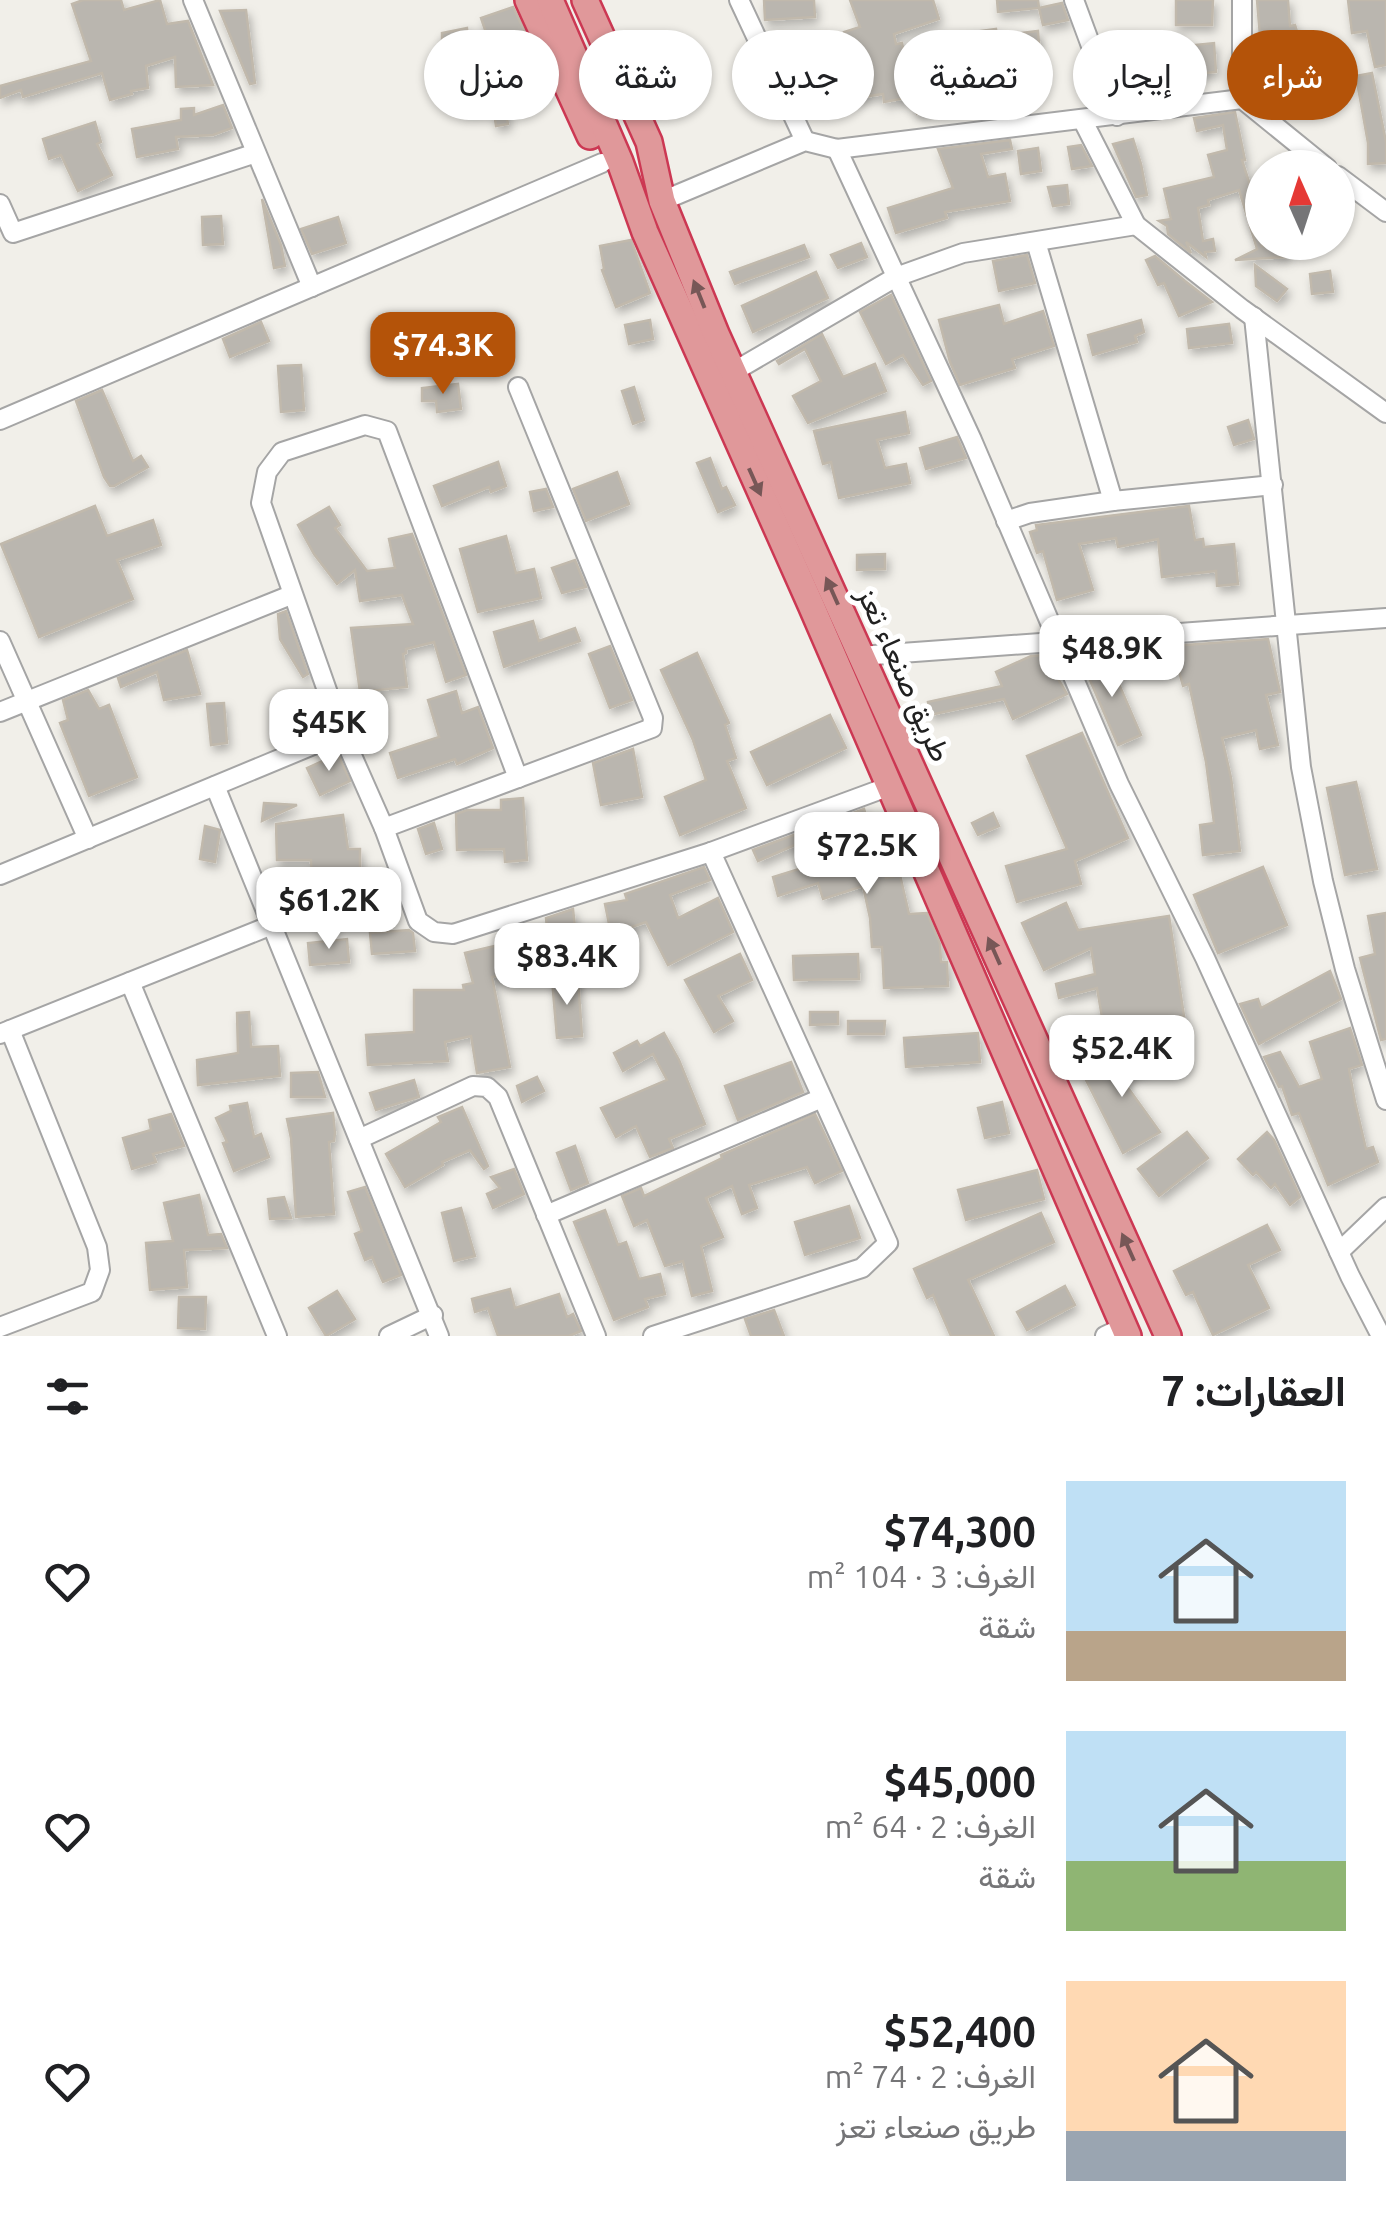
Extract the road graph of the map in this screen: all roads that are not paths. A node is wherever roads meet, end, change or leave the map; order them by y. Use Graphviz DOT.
graph roads {
  1 [pos="193,0"];
  2 [pos="528,0"];
  3 [pos="550,0"];
  4 [pos="567,0"];
  5 [pos="586,0"];
  6 [pos="739,0"];
  7 [pos="1074,0"];
  8 [pos="1242,0"];
  9 [pos="1085,30"];
  10 [pos="1242,30"];
  11 [pos="1089,120"];
  12 [pos="1268,120"];
  13 [pos="1082,121"];
  14 [pos="805,141"];
  15 [pos="837,149"];
  16 [pos="1305,150"];
  17 [pos="256,153"];
  18 [pos="602,163"];
  19 [pos="1355,189"];
  20 [pos="662,201"];
  21 [pos="0,204"];
  22 [pos="1386,212"];
  23 [pos="1136,225"];
  24 [pos="645,232"];
  25 [pos="1036,242"];
  26 [pos="896,277"];
  27 [pos="312,286"];
  28 [pos="1254,317"];
  29 [pos="733,372"];
  30 [pos="518,388"];
  31 [pos="1386,413"];
  32 [pos="0,420"];
  33 [pos="746,428"];
  34 [pos="1273,485"];
  35 [pos="1114,501"];
  36 [pos="1006,520"];
  37 [pos="291,595"];
  38 [pos="1386,618"];
  39 [pos="1288,625"];
  40 [pos="0,641"];
  41 [pos="1058,642"];
  42 [pos="860,656"];
  43 [pos="26,701"];
  44 [pos="0,712"];
  45 [pos="342,733"];
  46 [pos="518,778"];
  47 [pos="216,786"];
  48 [pos="890,786"];
  49 [pos="384,828"];
  50 [pos="88,838"];
  51 [pos="711,852"];
  52 [pos="0,875"];
  53 [pos="272,924"];
  54 [pos="130,982"];
  55 [pos="5,1032"];
  56 [pos="822,1098"];
  57 [pos="1386,1100"];
  58 [pos="360,1139"];
  59 [pos="1386,1207"];
  60 [pos="546,1215"];
  61 [pos="1340,1252"];
  62 [pos="433,1315"];
  63 [pos="0,1327"];
  64 [pos="1119,1333"];
  65 [pos="277,1336"];
  66 [pos="389,1336"];
  67 [pos="439,1336"];
  68 [pos="596,1336"];
  69 [pos="654,1336"];
  70 [pos="1168,1336"];
  71 [pos="1381,1336"];
  1 -- 17 [label="street"];
  2 -- 18 [label="highway, طريق صنعاء تعز"];
  3 -- 24 [label="highway, طريق صنعاء تعز"];
  4 -- 20 [label="highway, طريق صنعاء تعز"];
  5 -- 20 [label="highway, طريق صنعاء تعز"];
  6 -- 14 [label="street"];
  7 -- 9 [label="street"];
  8 -- 10 [label="street"];
  11 -- 13 [label="street"];
  12 -- 16 [label="street"];
  13 -- 15 [label="street"];
  13 -- 23 [label="street"];
  14 -- 15 [label="street"];
  14 -- 20 [label="street"];
  15 -- 26 [label="street"];
  17 -- 21 [label="street"];
  17 -- 27 [label="street"];
  18 -- 24 [label="highway, طريق صنعاء تعز"];
  18 -- 27 [label="street"];
  19 -- 22 [label="street"];
  29 -- 20 [label="highway, طريق صنعاء تعز, one-way"];
  23 -- 25 [label="street"];
  23 -- 28 [label="street"];
  24 -- 33 [label="highway, طريق صنعاء تعز"];
  25 -- 26 [label="street"];
  25 -- 35 [label="street"];
  26 -- 29 [label="street"];
  26 -- 36 [label="street"];
  27 -- 32 [label="street"];
  28 -- 31 [label="street"];
  28 -- 34 [label="street"];
  29 -- 33 [label="highway, طريق صنعاء تعز"];
  30 -- 46 [label="street"];
  42 -- 33 [label="highway, طريق صنعاء تعز, one-way"];
  33 -- 48 [label="highway, طريق صنعاء تعز, one-way"];
  34 -- 35 [label="street"];
  34 -- 39 [label="street"];
  35 -- 36 [label="street"];
  36 -- 41 [label="street"];
  37 -- 43 [label="street"];
  37 -- 45 [label="street"];
  37 -- 46 [label="street"];
  38 -- 39 [label="street"];
  39 -- 41 [label="street"];
  39 -- 57 [label="street"];
  40 -- 43 [label="street"];
  41 -- 42 [label="street"];
  41 -- 61 [label="street"];
  70 -- 42 [label="highway, طريق صنعاء تعز, one-way"];
  43 -- 44 [label="street"];
  43 -- 50 [label="street"];
  45 -- 47 [label="street"];
  45 -- 49 [label="street"];
  46 -- 49 [label="street"];
  47 -- 50 [label="street"];
  47 -- 53 [label="street"];
  48 -- 51 [label="street"];
  48 -- 64 [label="highway, طريق صنعاء تعز"];
  49 -- 51 [label="street"];
  50 -- 52 [label="street"];
  51 -- 56 [label="street"];
  53 -- 54 [label="street"];
  53 -- 58 [label="street"];
  54 -- 55 [label="street"];
  54 -- 65 [label="street"];
  55 -- 63 [label="street"];
  56 -- 60 [label="street"];
  56 -- 69 [label="street"];
  58 -- 60 [label="street"];
  58 -- 62 [label="street"];
  59 -- 61 [label="street"];
  60 -- 68 [label="street"];
  61 -- 71 [label="street"];
  62 -- 66 [label="street"];
  62 -- 67 [label="street"];
}
